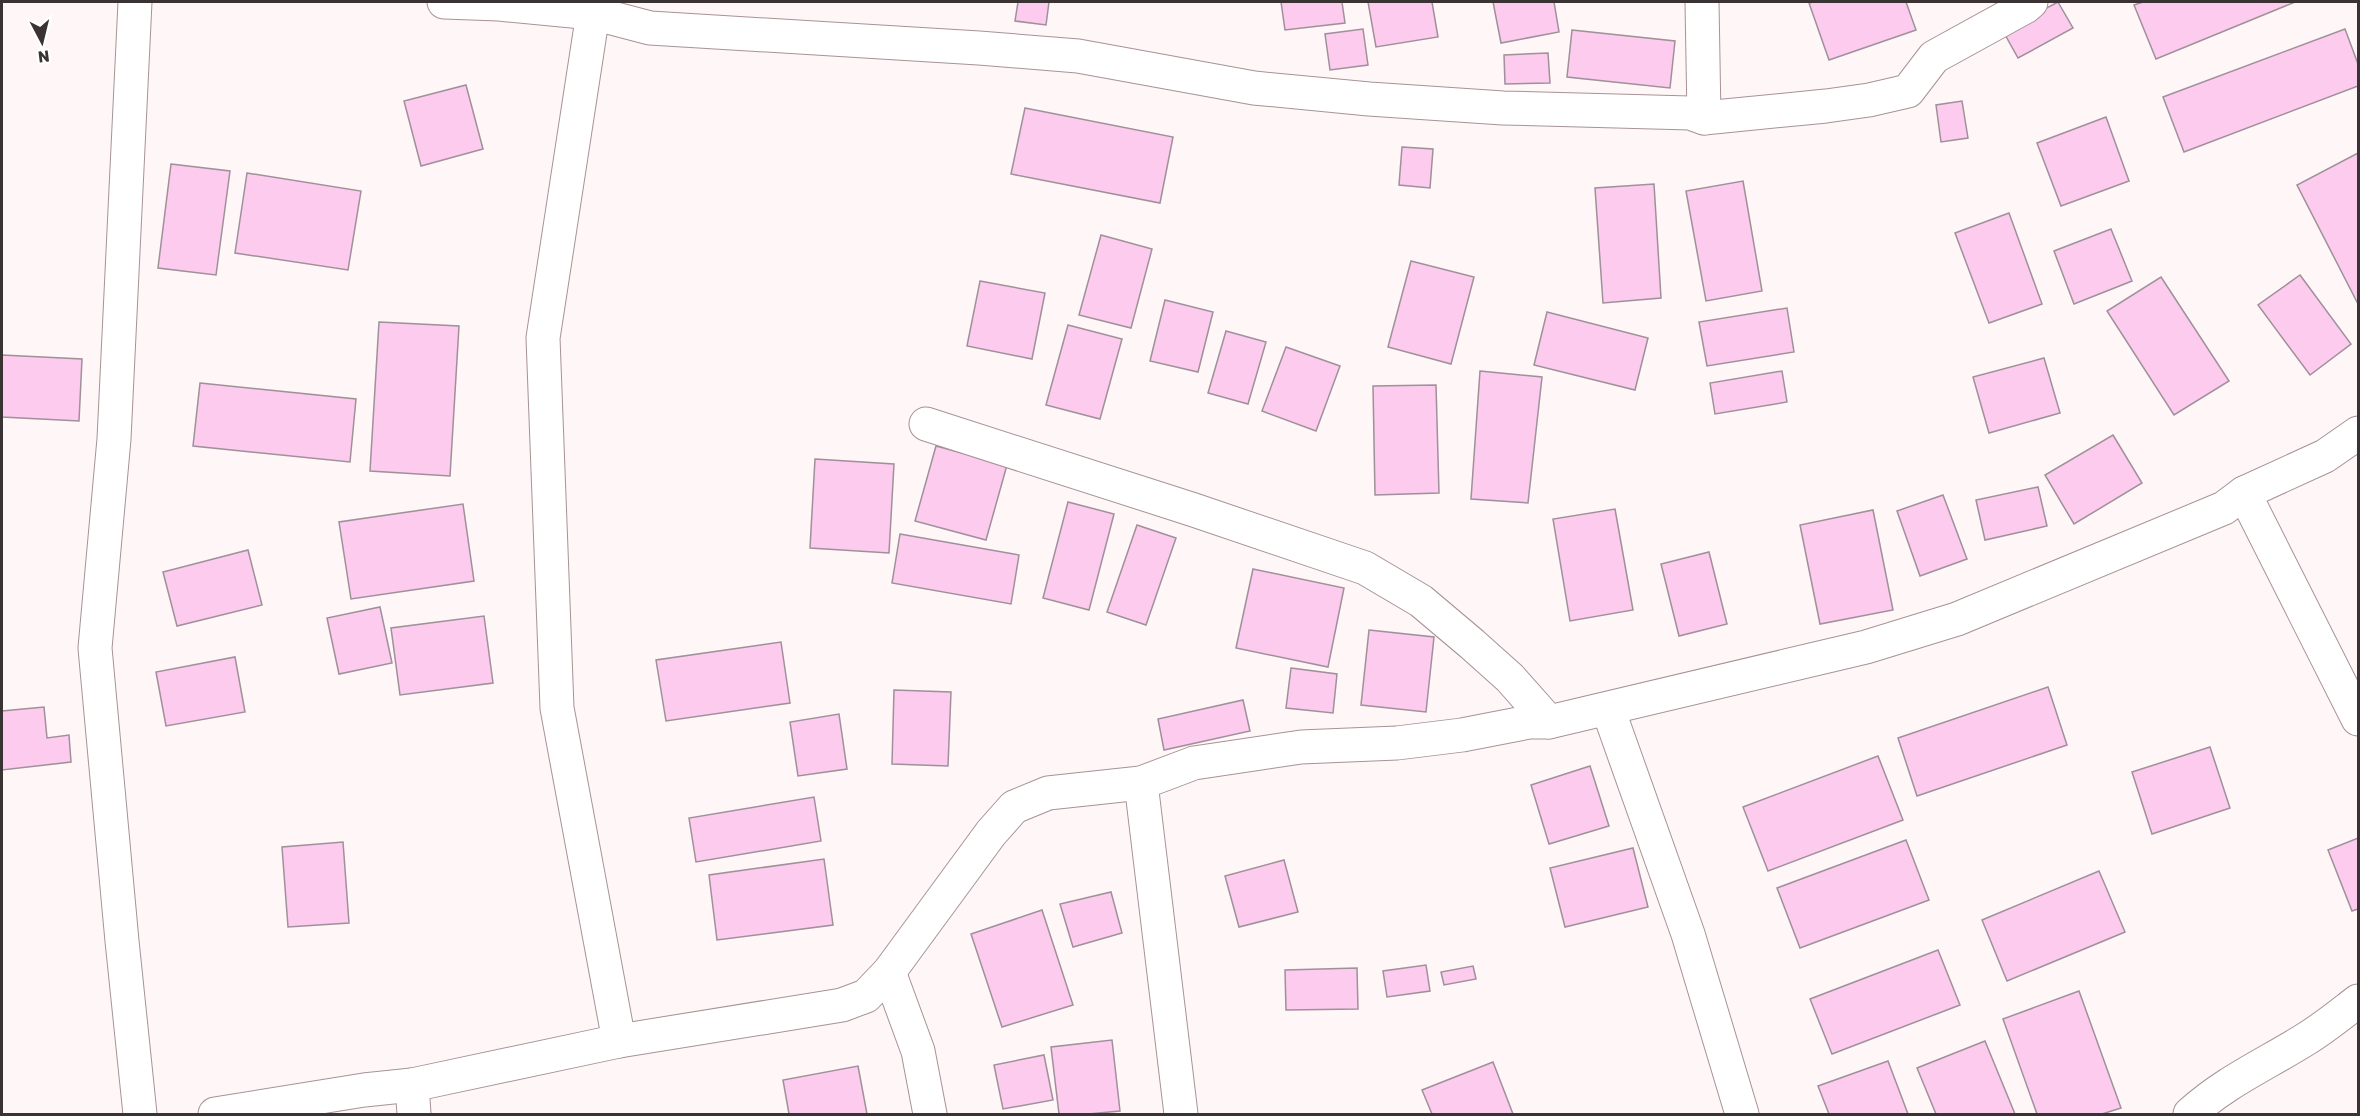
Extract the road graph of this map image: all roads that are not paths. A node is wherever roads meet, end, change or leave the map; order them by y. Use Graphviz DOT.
graph roads {
  1 [pos="135,2"];
  2 [pos="444,2"];
  3 [pos="1702,2"];
  4 [pos="2031,2"];
  5 [pos="594,13"];
  6 [pos="651,15"];
  7 [pos="1704,118"];
  8 [pos="926,424"];
  9 [pos="2358,433"];
  10 [pos="2244,493"];
  11 [pos="1608,708"];
  12 [pos="2358,719"];
  13 [pos="1549,722"];
  14 [pos="1141,783"];
  15 [pos="889,972"];
  16 [pos="2358,1001"];
  17 [pos="619,1041"];
  18 [pos="413,1100"];
  19 [pos="140,1114"];
  20 [pos="215,1114"];
  21 [pos="930,1114"];
  22 [pos="1181,1114"];
  23 [pos="1742,1114"];
  24 [pos="2190,1114"];
  1 -- 19 [label="street"];
  2 -- 5 [label="street"];
  3 -- 7 [label="street"];
  4 -- 7 [label="street"];
  5 -- 6 [label="street"];
  5 -- 17 [label="street"];
  6 -- 7 [label="street"];
  8 -- 13 [label="street"];
  9 -- 10 [label="street"];
  10 -- 11 [label="street"];
  10 -- 12 [label="street"];
  11 -- 13 [label="street"];
  11 -- 23 [label="street"];
  13 -- 14 [label="street"];
  14 -- 15 [label="street"];
  14 -- 22 [label="street"];
  15 -- 17 [label="street"];
  15 -- 21 [label="street"];
  16 -- 24 [label="street"];
  17 -- 18 [label="street"];
  18 -- 20 [label="street"];
}
